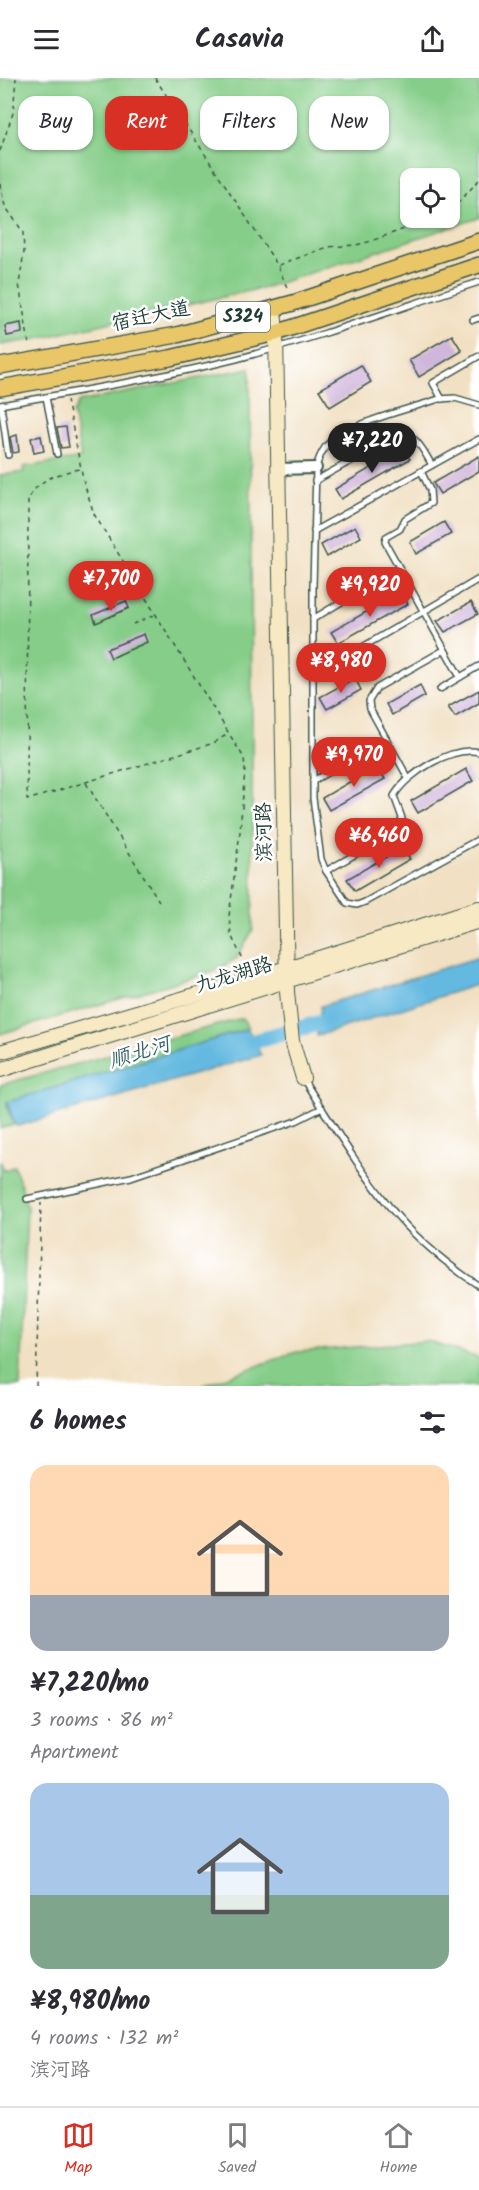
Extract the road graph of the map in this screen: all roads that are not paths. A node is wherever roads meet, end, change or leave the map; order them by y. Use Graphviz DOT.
graph roads {
  1 [pos="479,241"];
  2 [pos="479,265"];
  3 [pos="479,282"];
  4 [pos="274,309"];
  5 [pos="277,340"];
  6 [pos="479,356"];
  7 [pos="0,366"];
  8 [pos="0,388"];
  9 [pos="46,397"];
  10 [pos="442,399"];
  11 [pos="479,403"];
  12 [pos="0,405"];
  13 [pos="479,439"];
  14 [pos="57,454"];
  15 [pos="8,455"];
  16 [pos="432,465"];
  17 [pos="316,468"];
  18 [pos="278,469"];
  19 [pos="421,471"];
  20 [pos="315,481"];
  21 [pos="314,531"];
  22 [pos="399,568"];
  23 [pos="479,579"];
  24 [pos="423,612"];
  25 [pos="313,619"];
  26 [pos="444,650"];
  27 [pos="479,666"];
  28 [pos="313,676"];
  29 [pos="460,677"];
  30 [pos="440,689"];
  31 [pos="386,738"];
  32 [pos="479,752"];
  33 [pos="408,778"];
  34 [pos="313,781"];
  35 [pos="479,839"];
  36 [pos="326,871"];
  37 [pos="479,908"];
  38 [pos="479,921"];
  39 [pos="287,974"];
  40 [pos="0,1052"];
  41 [pos="0,1070"];
  42 [pos="303,1078"];
  43 [pos="322,1108"];
  44 [pos="27,1199"];
  45 [pos="479,1286"];
  1 -- 4 [label="main road, 宿迁大道 / S324"];
  2 -- 5 [label="main road, S324"];
  3 -- 5 [label="lane"];
  4 -- 5 [label="street, 滨河路"];
  4 -- 7 [label="main road, 宿迁大道 / S324"];
  5 -- 8 [label="main road, S324"];
  5 -- 9 [label="lane"];
  5 -- 18 [label="street, 滨河路"];
  6 -- 10 [label="lane"];
  9 -- 12 [label="lane"];
  9 -- 14 [label="lane"];
  10 -- 11 [label="lane"];
  10 -- 17 [label="lane"];
  12 -- 15 [label="lane"];
  13 -- 16 [label="lane"];
  16 -- 19 [label="lane"];
  16 -- 20 [label="lane"];
  17 -- 18 [label="street"];
  17 -- 20 [label="lane"];
  18 -- 39 [label="street, 滨河路"];
  19 -- 21 [label="lane"];
  19 -- 22 [label="lane"];
  20 -- 21 [label="lane"];
  21 -- 25 [label="lane"];
  22 -- 24 [label="lane"];
  22 -- 25 [label="lane"];
  23 -- 24 [label="lane"];
  24 -- 26 [label="lane"];
  24 -- 28 [label="lane"];
  25 -- 28 [label="lane"];
  26 -- 29 [label="lane"];
  26 -- 31 [label="lane"];
  27 -- 29 [label="lane"];
  28 -- 34 [label="lane"];
  29 -- 30 [label="lane"];
  31 -- 33 [label="lane"];
  31 -- 34 [label="lane"];
  32 -- 33 [label="lane"];
  33 -- 36 [label="lane"];
  34 -- 36 [label="lane"];
  35 -- 36 [label="lane"];
  37 -- 39 [label="street, 九龙湖路"];
  38 -- 39 [label="street, 九龙湖路"];
  39 -- 40 [label="street, 九龙湖路"];
  39 -- 41 [label="street, 九龙湖路"];
  39 -- 42 [label="street, 滨河路"];
  42 -- 43 [label="lane, 滨河路"];
  43 -- 44 [label="lane"];
  43 -- 45 [label="lane, 滨河路"];
}
